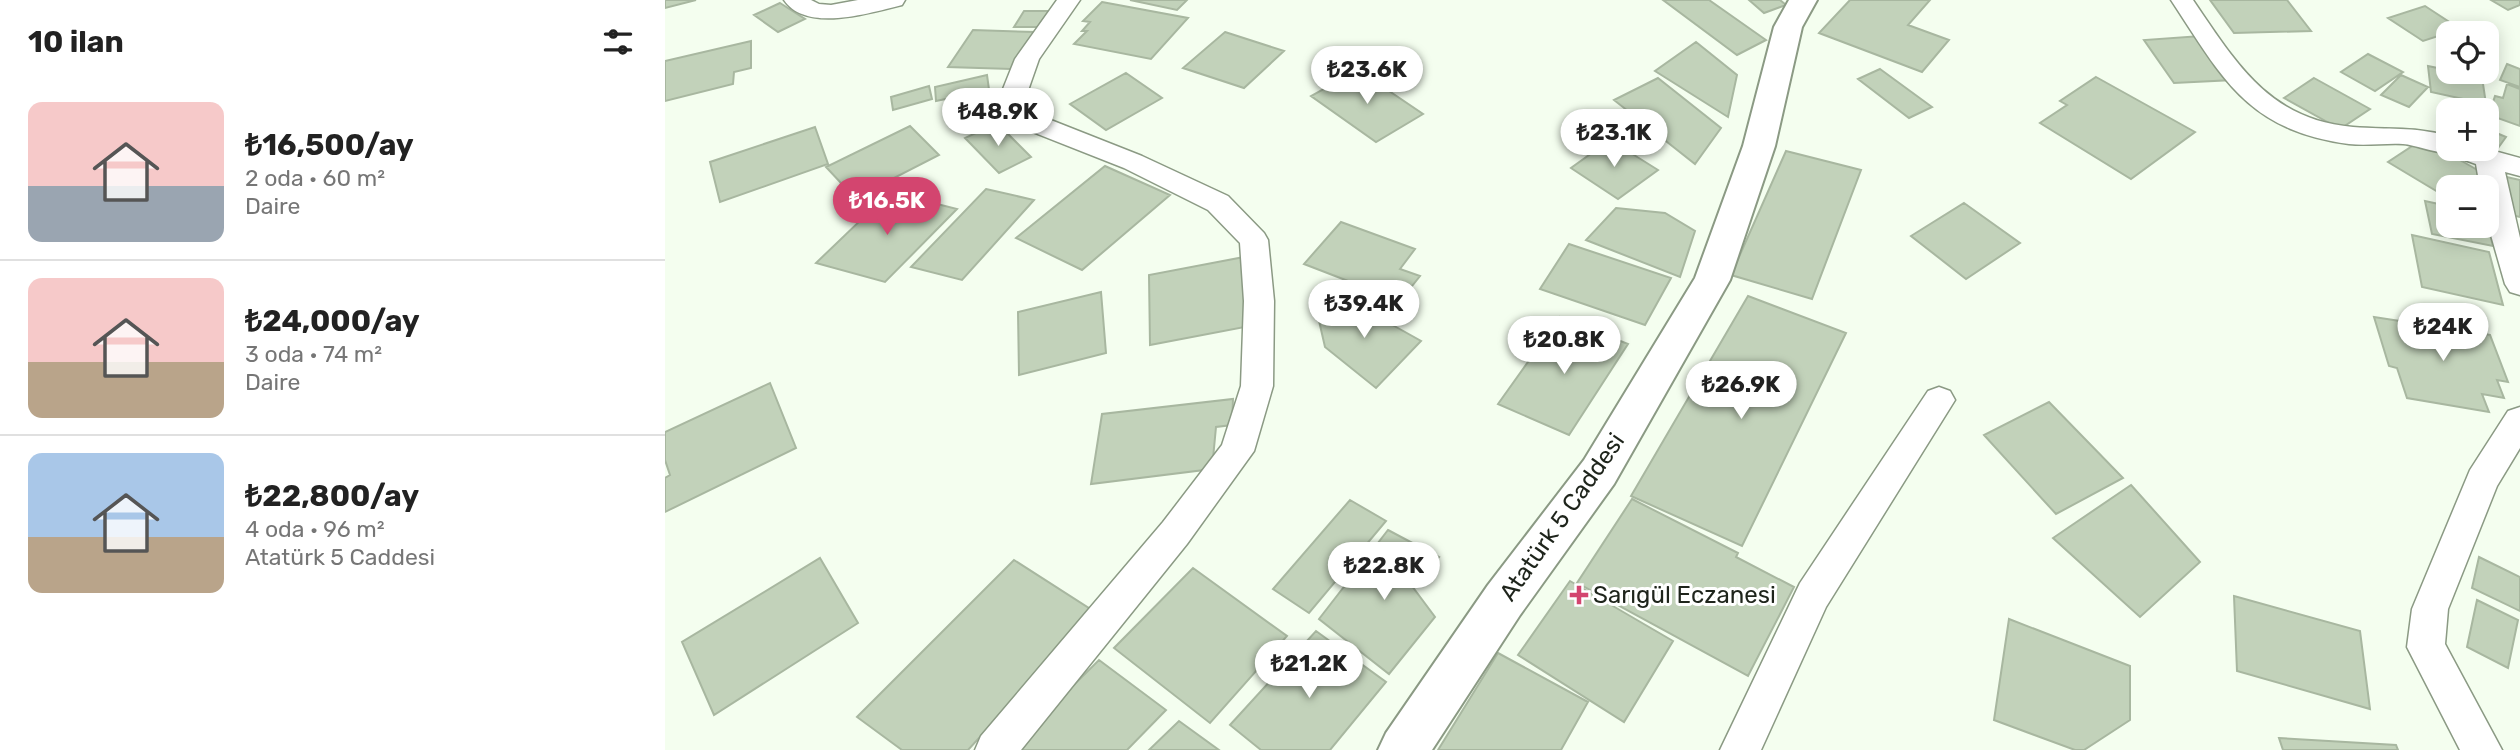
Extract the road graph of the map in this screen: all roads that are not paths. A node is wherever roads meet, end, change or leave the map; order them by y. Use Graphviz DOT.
graph roads {
  1 [pos="795,0"];
  2 [pos="894,0"];
  3 [pos="1069,0"];
  4 [pos="1803,0"];
  5 [pos="2182,0"];
  6 [pos="2436,142"];
  7 [pos="2489,161"];
  8 [pos="2497,161"];
  9 [pos="2520,167"];
  10 [pos="2520,284"];
  11 [pos="1939,400"];
  12 [pos="2520,420"];
  13 [pos="995,750"];
  14 [pos="1403,750"];
  15 [pos="1740,750"];
  16 [pos="2482,750"];
  1 -- 2 [label="street"];
  3 -- 13 [label="street"];
  4 -- 14 [label="main road, Atatürk 5 Caddesi"];
  5 -- 6 [label="street"];
  7 -- 10 [label="street"];
  8 -- 9 [label="street"];
  11 -- 15 [label="street"];
  12 -- 16 [label="street"];
}
